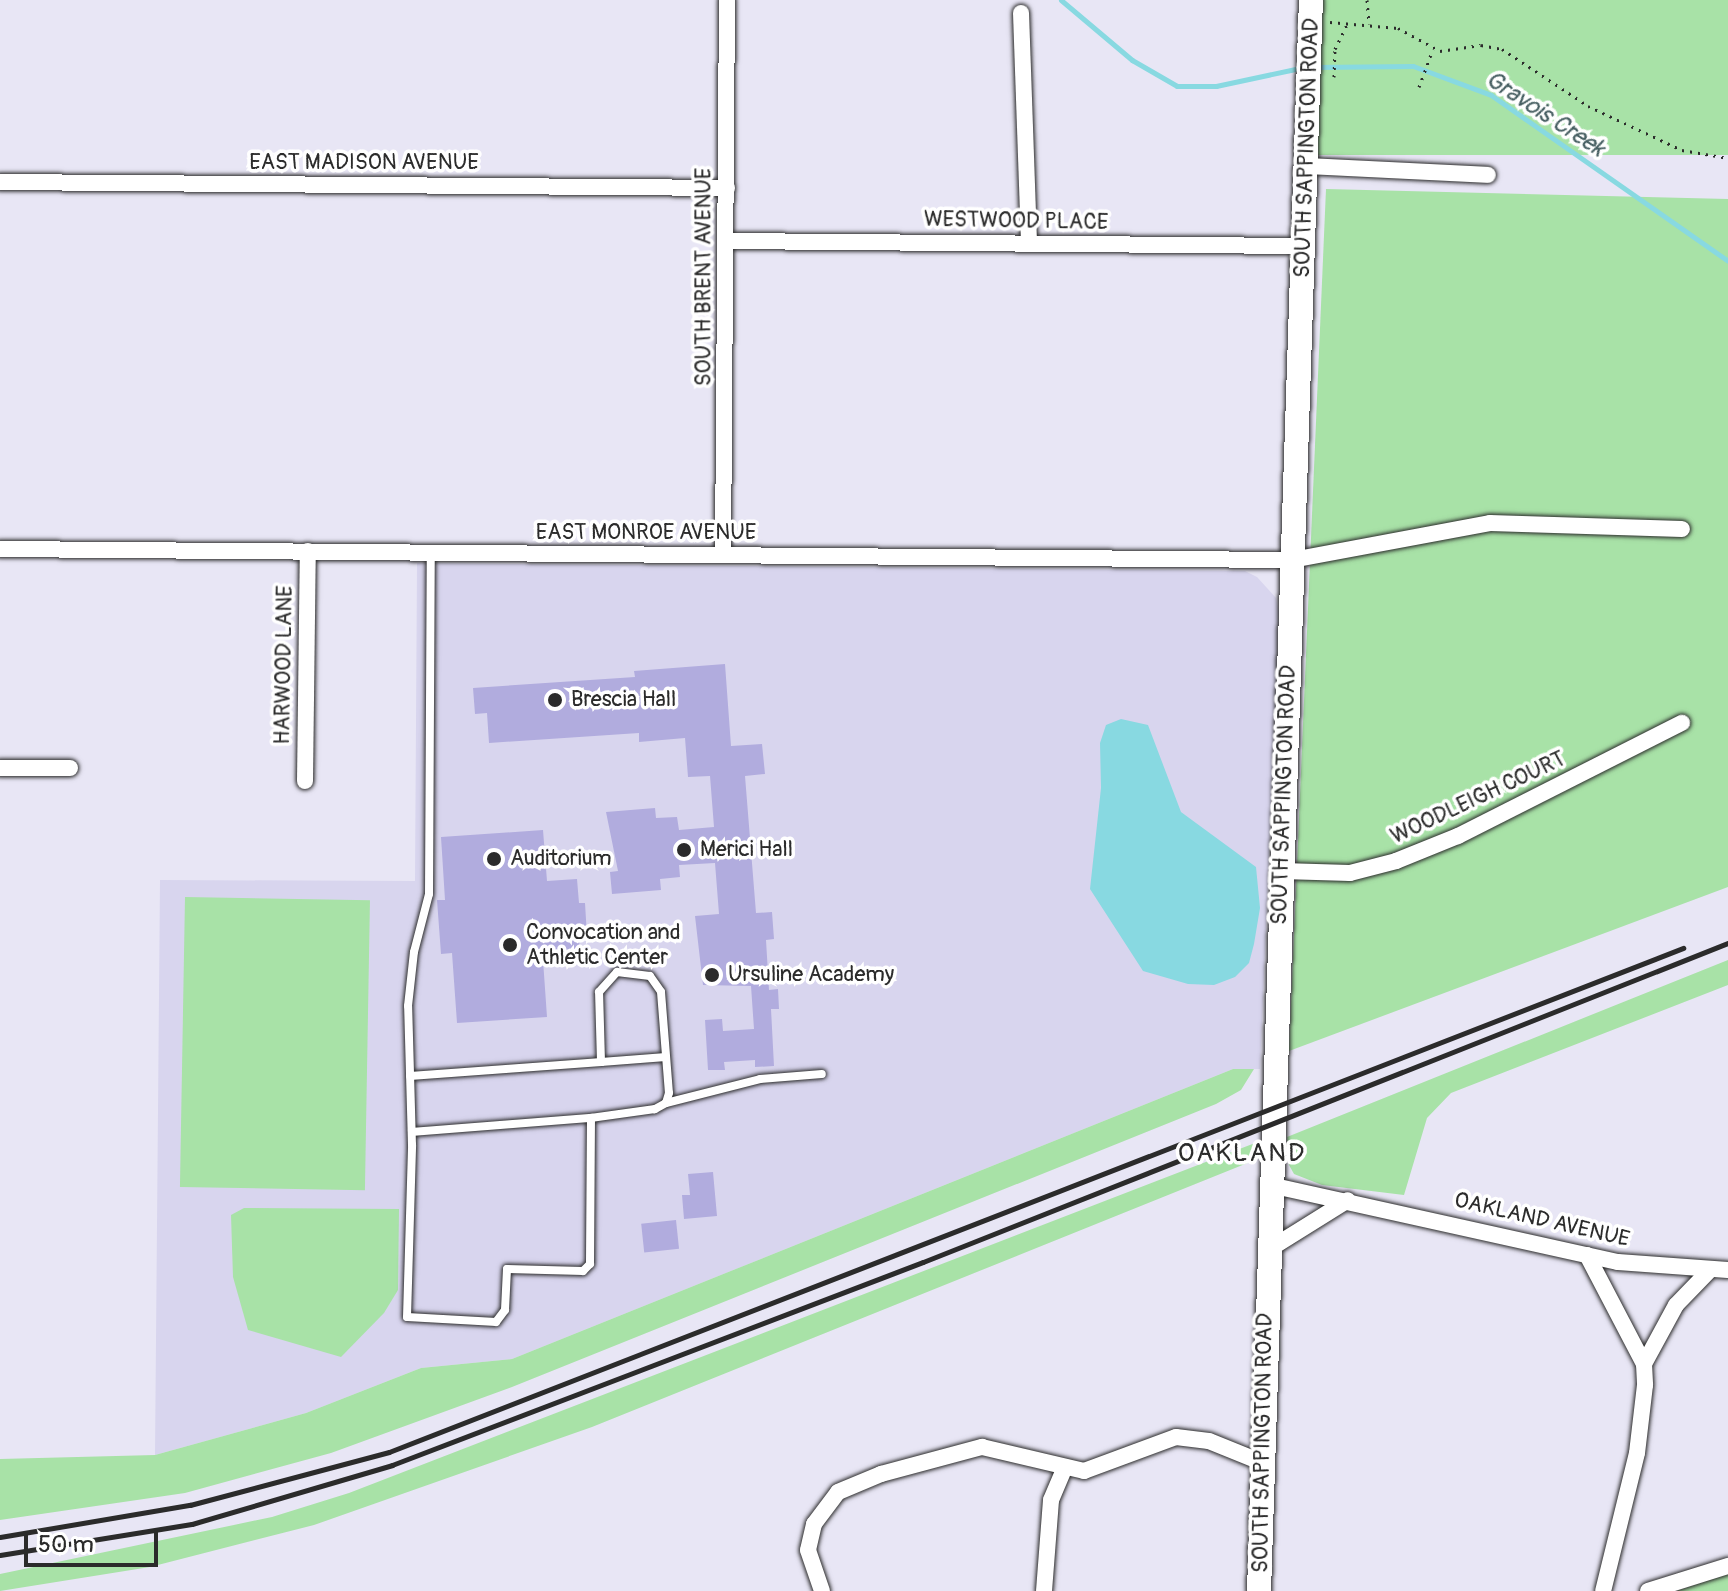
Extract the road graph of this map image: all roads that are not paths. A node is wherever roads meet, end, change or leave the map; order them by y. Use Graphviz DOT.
graph roads {
  1 [pos="727,0"];
  2 [pos="1311,11"];
  3 [pos="1021,13"];
  4 [pos="1305,166"];
  5 [pos="1488,175"];
  6 [pos="0,182"];
  7 [pos="727,188"];
  8 [pos="727,241"];
  9 [pos="1029,243"];
  10 [pos="1304,246"];
  11 [pos="1682,529"];
  12 [pos="0,549"];
  13 [pos="308,551"];
  14 [pos="431,555"];
  15 [pos="723,555"];
  16 [pos="1292,560"];
  17 [pos="1682,723"];
  18 [pos="0,768"];
  19 [pos="70,768"];
  20 [pos="305,781"];
  21 [pos="1282,871"];
  22 [pos="666,1057"];
  23 [pos="601,1062"];
  24 [pos="822,1074"];
  25 [pos="410,1076"];
  26 [pos="666,1103"];
  27 [pos="591,1118"];
  28 [pos="412,1132"];
  29 [pos="1270,1185"];
  30 [pos="1348,1200"];
  31 [pos="1268,1250"];
  32 [pos="1587,1255"];
  33 [pos="1728,1270"];
  34 [pos="1709,1271"];
  35 [pos="1644,1364"];
  36 [pos="1261,1462"];
  37 [pos="1064,1470"];
  38 [pos="1728,1566"];
  39 [pos="822,1591"];
  40 [pos="1044,1591"];
  41 [pos="1259,1591"];
  42 [pos="1603,1591"];
  43 [pos="1648,1591"];
  1 -- 7 [label="street, SOUTH BRENT AVENUE"];
  2 -- 4 [label="street, SOUTH SAPPINGTON ROAD"];
  3 -- 9 [label="street"];
  4 -- 5 [label="street"];
  4 -- 10 [label="street, SOUTH SAPPINGTON ROAD"];
  6 -- 7 [label="street, EAST MADISON AVENUE"];
  7 -- 8 [label="street, SOUTH BRENT AVENUE"];
  8 -- 9 [label="street, WESTWOOD PLACE"];
  8 -- 15 [label="street, SOUTH BRENT AVENUE"];
  9 -- 10 [label="street, WESTWOOD PLACE"];
  10 -- 16 [label="street, SOUTH SAPPINGTON ROAD"];
  11 -- 16 [label="street, EAST MONROE AVENUE"];
  12 -- 13 [label="street, EAST MONROE AVENUE"];
  13 -- 14 [label="street, EAST MONROE AVENUE"];
  13 -- 20 [label="street, HARWOOD LANE"];
  14 -- 15 [label="street, EAST MONROE AVENUE"];
  14 -- 25 [label="lane"];
  15 -- 16 [label="street, EAST MONROE AVENUE"];
  16 -- 21 [label="street, SOUTH SAPPINGTON ROAD"];
  17 -- 21 [label="street, WOODLEIGH COURT"];
  18 -- 19 [label="street"];
  21 -- 29 [label="street, SOUTH SAPPINGTON ROAD"];
  22 -- 23 [label="lane"];
  22 -- 23 [label="lane"];
  22 -- 26 [label="lane"];
  23 -- 25 [label="lane"];
  24 -- 26 [label="lane"];
  25 -- 28 [label="lane"];
  26 -- 27 [label="lane"];
  27 -- 28 [label="lane"];
  27 -- 28 [label="lane"];
  29 -- 30 [label="street, OAKLAND AVENUE"];
  29 -- 31 [label="street, SOUTH SAPPINGTON ROAD"];
  30 -- 31 [label="street"];
  30 -- 32 [label="street, OAKLAND AVENUE"];
  31 -- 36 [label="street, SOUTH SAPPINGTON ROAD"];
  32 -- 34 [label="street, OAKLAND AVENUE"];
  32 -- 35 [label="street"];
  33 -- 34 [label="street, OAKLAND AVENUE"];
  34 -- 35 [label="street"];
  35 -- 42 [label="street"];
  36 -- 37 [label="street"];
  36 -- 41 [label="street, SOUTH SAPPINGTON ROAD"];
  37 -- 39 [label="street"];
  37 -- 40 [label="street"];
  38 -- 43 [label="street"];
}
